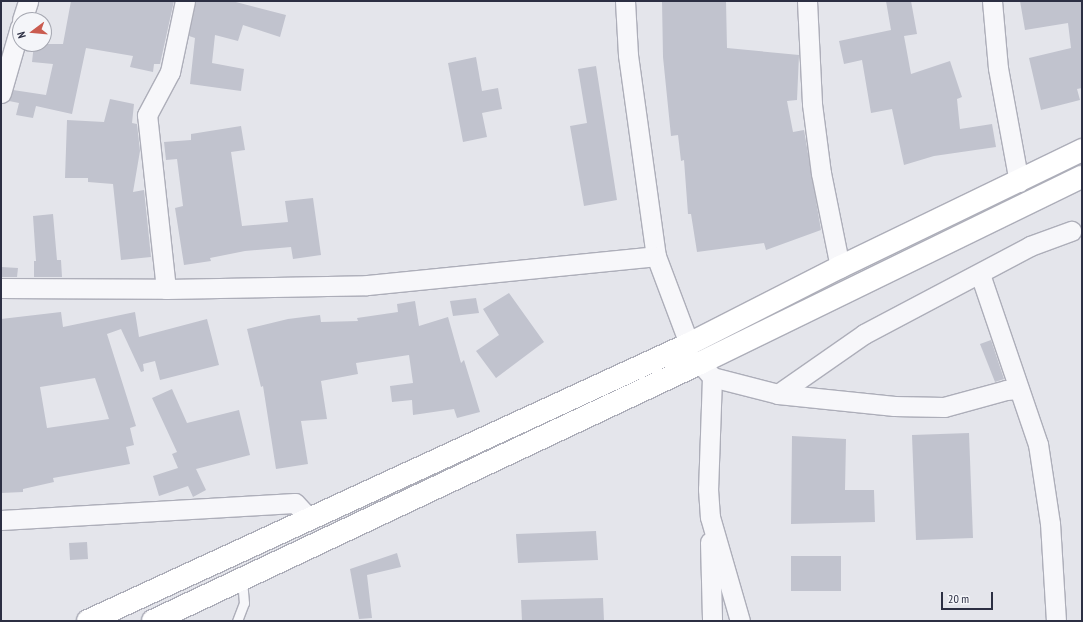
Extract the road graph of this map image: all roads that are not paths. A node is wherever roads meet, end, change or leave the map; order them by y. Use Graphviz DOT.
graph roads {
  1 [pos="28,1"];
  2 [pos="185,1"];
  3 [pos="625,1"];
  4 [pos="807,1"];
  5 [pos="992,1"];
  6 [pos="25,12"];
  7 [pos="13,52"];
  8 [pos="1,93"];
  9 [pos="1082,150"];
  10 [pos="1082,177"];
  11 [pos="1019,182"];
  12 [pos="1071,231"];
  13 [pos="656,256"];
  14 [pos="840,267"];
  15 [pos="980,274"];
  16 [pos="1,288"];
  17 [pos="166,289"];
  18 [pos="689,344"];
  19 [pos="706,370"];
  20 [pos="1019,389"];
  21 [pos="778,394"];
  22 [pos="710,516"];
  23 [pos="309,518"];
  24 [pos="1,520"];
  25 [pos="242,577"];
  26 [pos="88,621"];
  27 [pos="153,621"];
  28 [pos="237,621"];
  29 [pos="712,621"];
  30 [pos="740,621"];
  31 [pos="1056,621"];
  1 -- 6 [label="street"];
  2 -- 17 [label="street"];
  3 -- 13 [label="street"];
  4 -- 14 [label="street"];
  5 -- 11 [label="street"];
  7 -- 8 [label="street"];
  9 -- 11 [label="main road"];
  10 -- 19 [label="main road"];
  11 -- 14 [label="main road"];
  12 -- 15 [label="street"];
  13 -- 17 [label="street"];
  13 -- 18 [label="street"];
  14 -- 18 [label="main road"];
  15 -- 20 [label="street"];
  15 -- 21 [label="street"];
  16 -- 17 [label="street"];
  18 -- 23 [label="main road"];
  19 -- 21 [label="street"];
  19 -- 22 [label="street"];
  19 -- 25 [label="main road"];
  20 -- 21 [label="street"];
  20 -- 31 [label="street"];
  22 -- 29 [label="street"];
  22 -- 30 [label="street"];
  23 -- 24 [label="street"];
  23 -- 26 [label="main road"];
  25 -- 27 [label="main road"];
  25 -- 28 [label="lane"];
}
